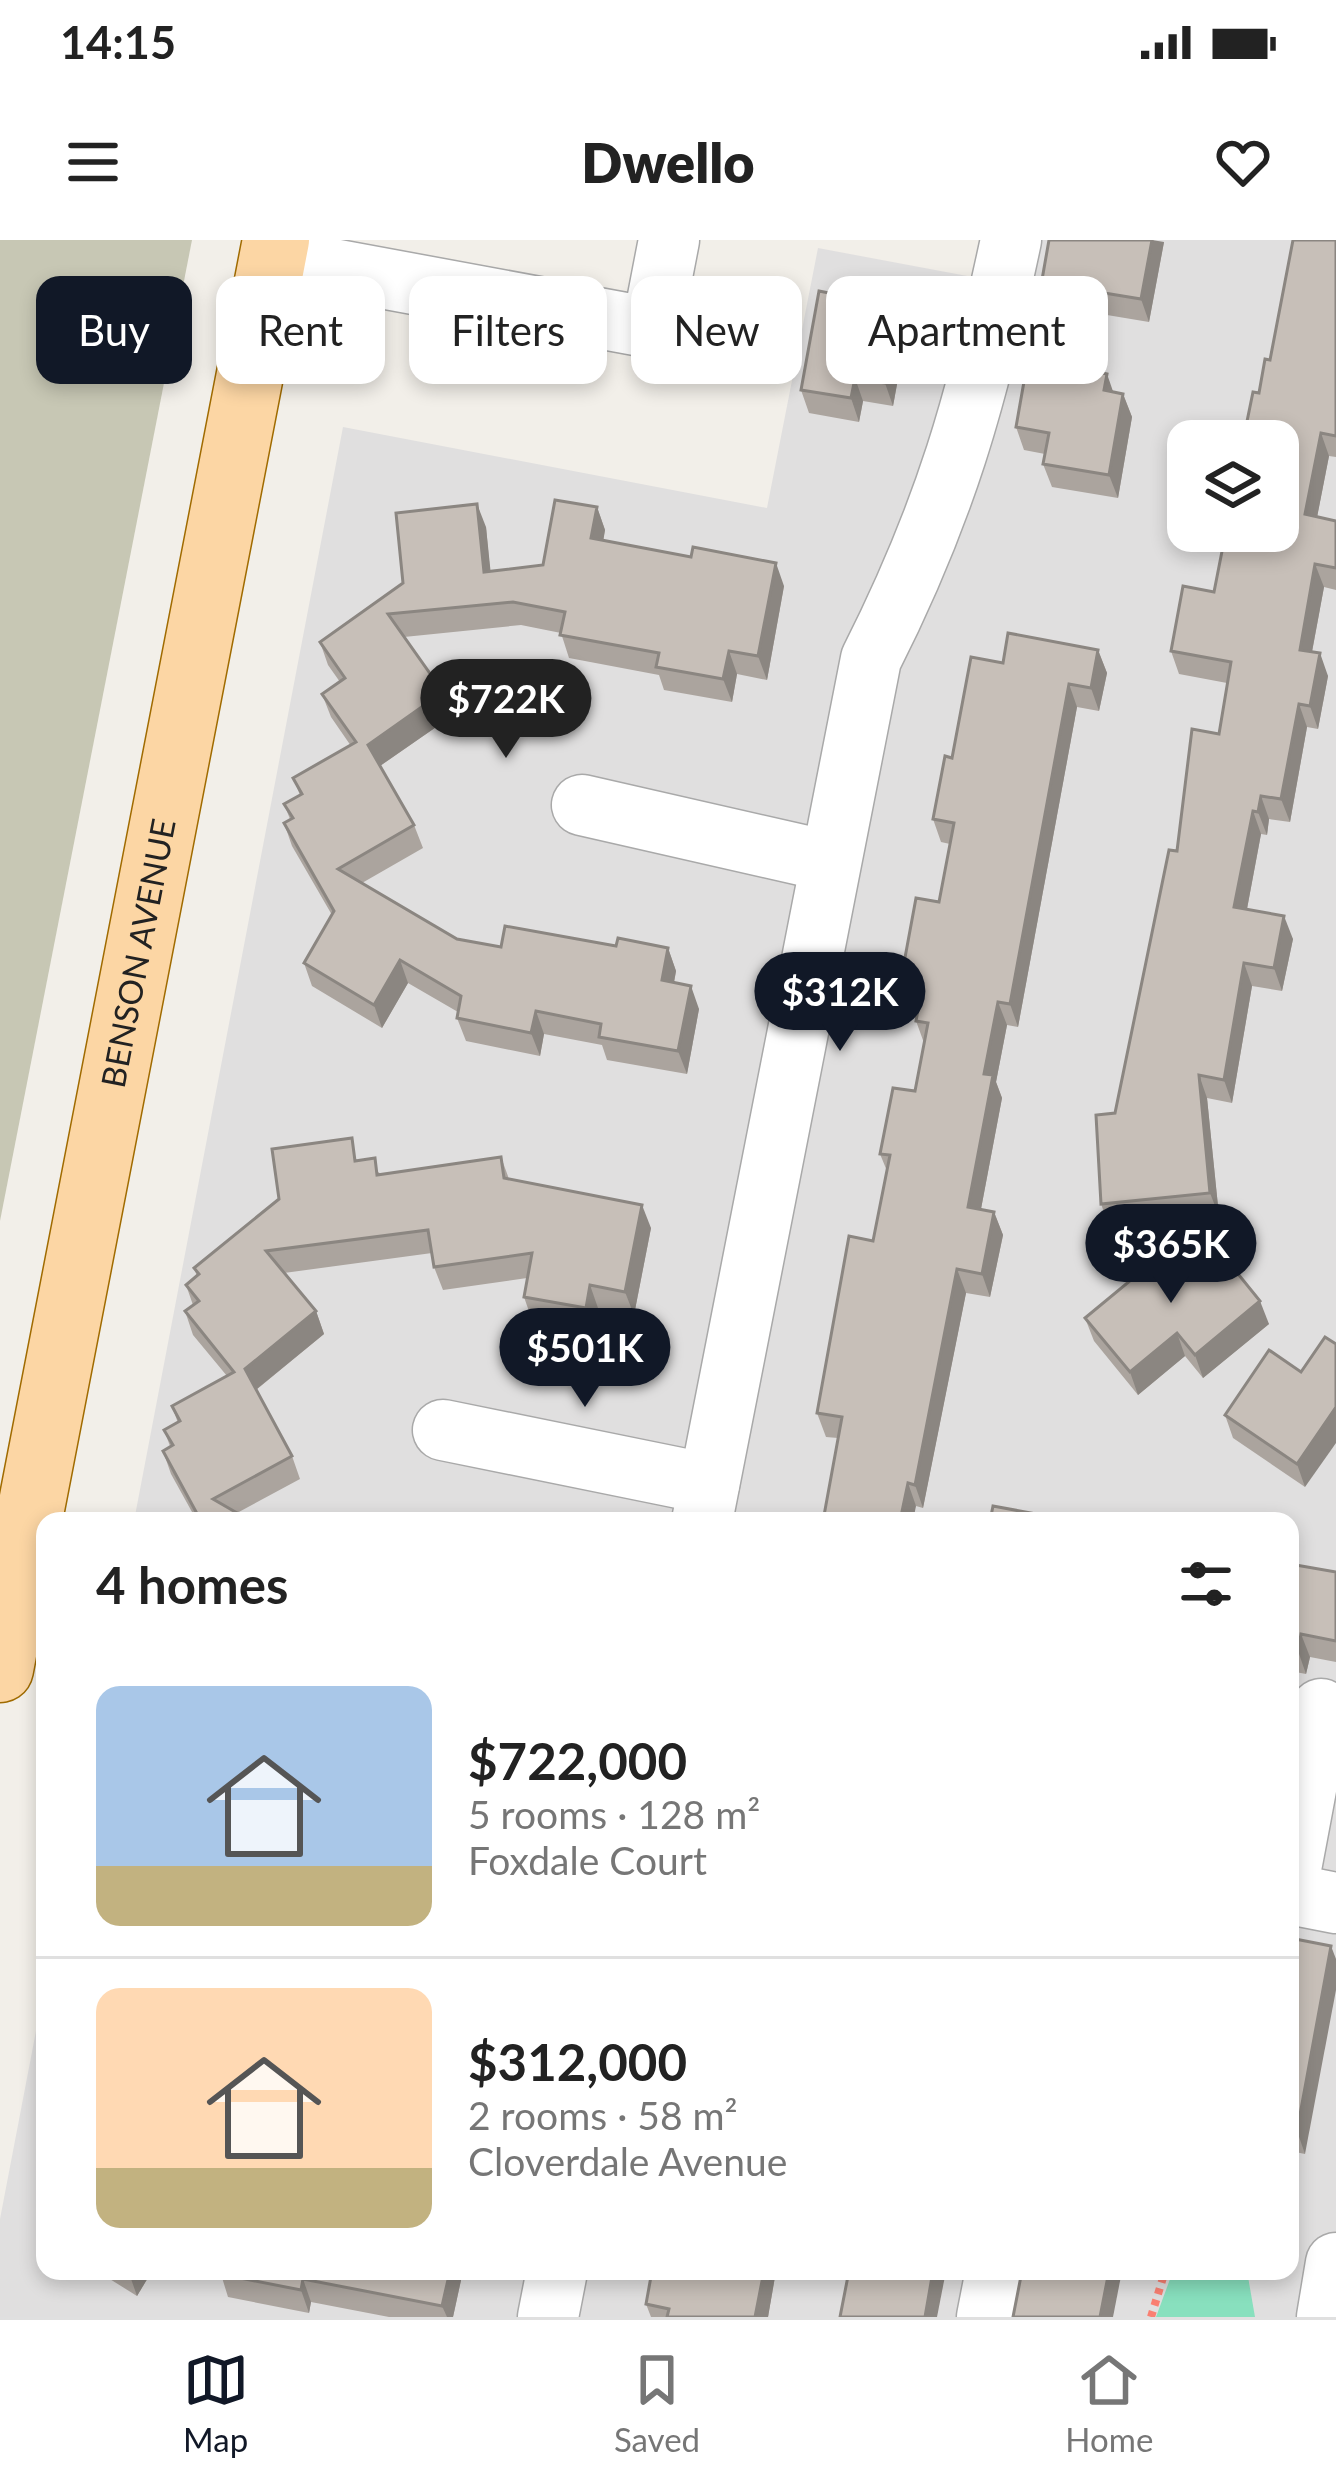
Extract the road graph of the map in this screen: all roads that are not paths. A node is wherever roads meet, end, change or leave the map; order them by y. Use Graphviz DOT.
graph roads {
  1 [pos="669,240"];
  2 [pos="1011,240"];
  3 [pos="274,249"];
  4 [pos="582,805"];
  5 [pos="828,861"];
  6 [pos="443,1430"];
  7 [pos="705,1503"];
  8 [pos="0,1669"];
  9 [pos="1316,1708"];
  10 [pos="1299,1817"];
  11 [pos="1299,1896"];
  12 [pos="1336,1903"];
  13 [pos="1336,2264"];
  14 [pos="554,2280"];
  15 [pos="994,2280"];
  16 [pos="548,2317"];
  17 [pos="987,2317"];
  18 [pos="1327,2317"];
  1 -- 3 [label="street"];
  2 -- 5 [label="street"];
  3 -- 8 [label="main road, BENSON AVENUE"];
  4 -- 5 [label="street"];
  5 -- 7 [label="street"];
  6 -- 7 [label="street"];
  9 -- 10 [label="street"];
  11 -- 12 [label="street"];
  13 -- 18 [label="street"];
  14 -- 16 [label="street"];
  15 -- 17 [label="street"];
}
